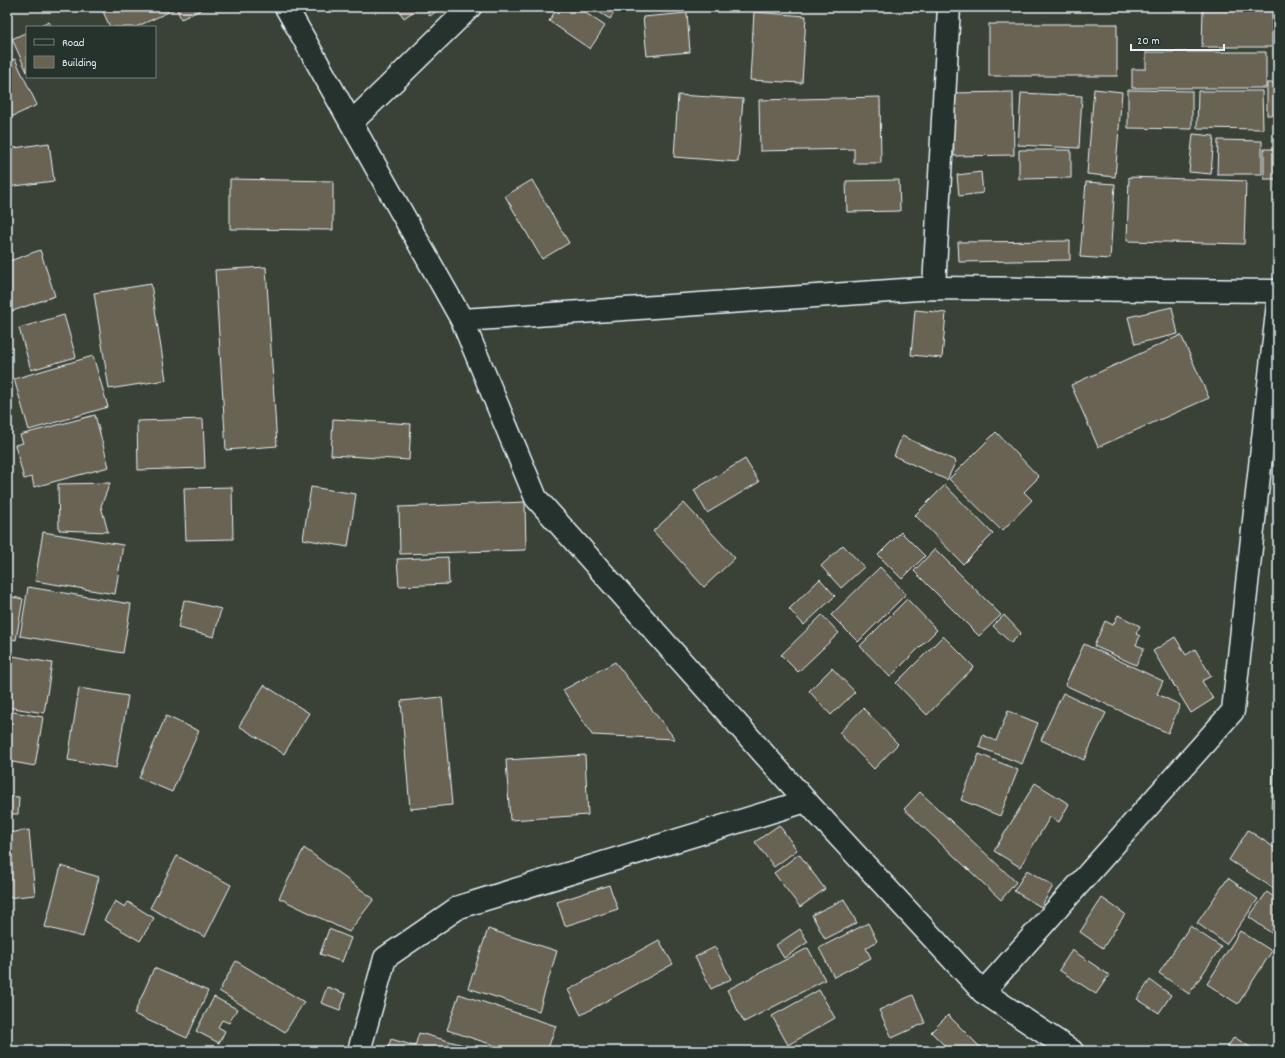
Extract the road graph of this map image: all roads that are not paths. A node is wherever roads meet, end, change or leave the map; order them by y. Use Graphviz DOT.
graph roads {
  1 [pos="286,7"];
  2 [pos="470,7"];
  3 [pos="949,7"];
  4 [pos="352,122"];
  5 [pos="934,288"];
  6 [pos="1278,291"];
  7 [pos="1278,303"];
  8 [pos="462,320"];
  9 [pos="806,801"];
  10 [pos="984,992"];
  11 [pos="359,1051"];
  12 [pos="1072,1051"];
  1 -- 4 [label="street"];
  2 -- 4 [label="street"];
  3 -- 5 [label="street"];
  4 -- 8 [label="street"];
  5 -- 6 [label="street"];
  5 -- 8 [label="street"];
  7 -- 10 [label="street"];
  8 -- 9 [label="street"];
  9 -- 10 [label="street"];
  9 -- 11 [label="street"];
  10 -- 12 [label="street"];
}
